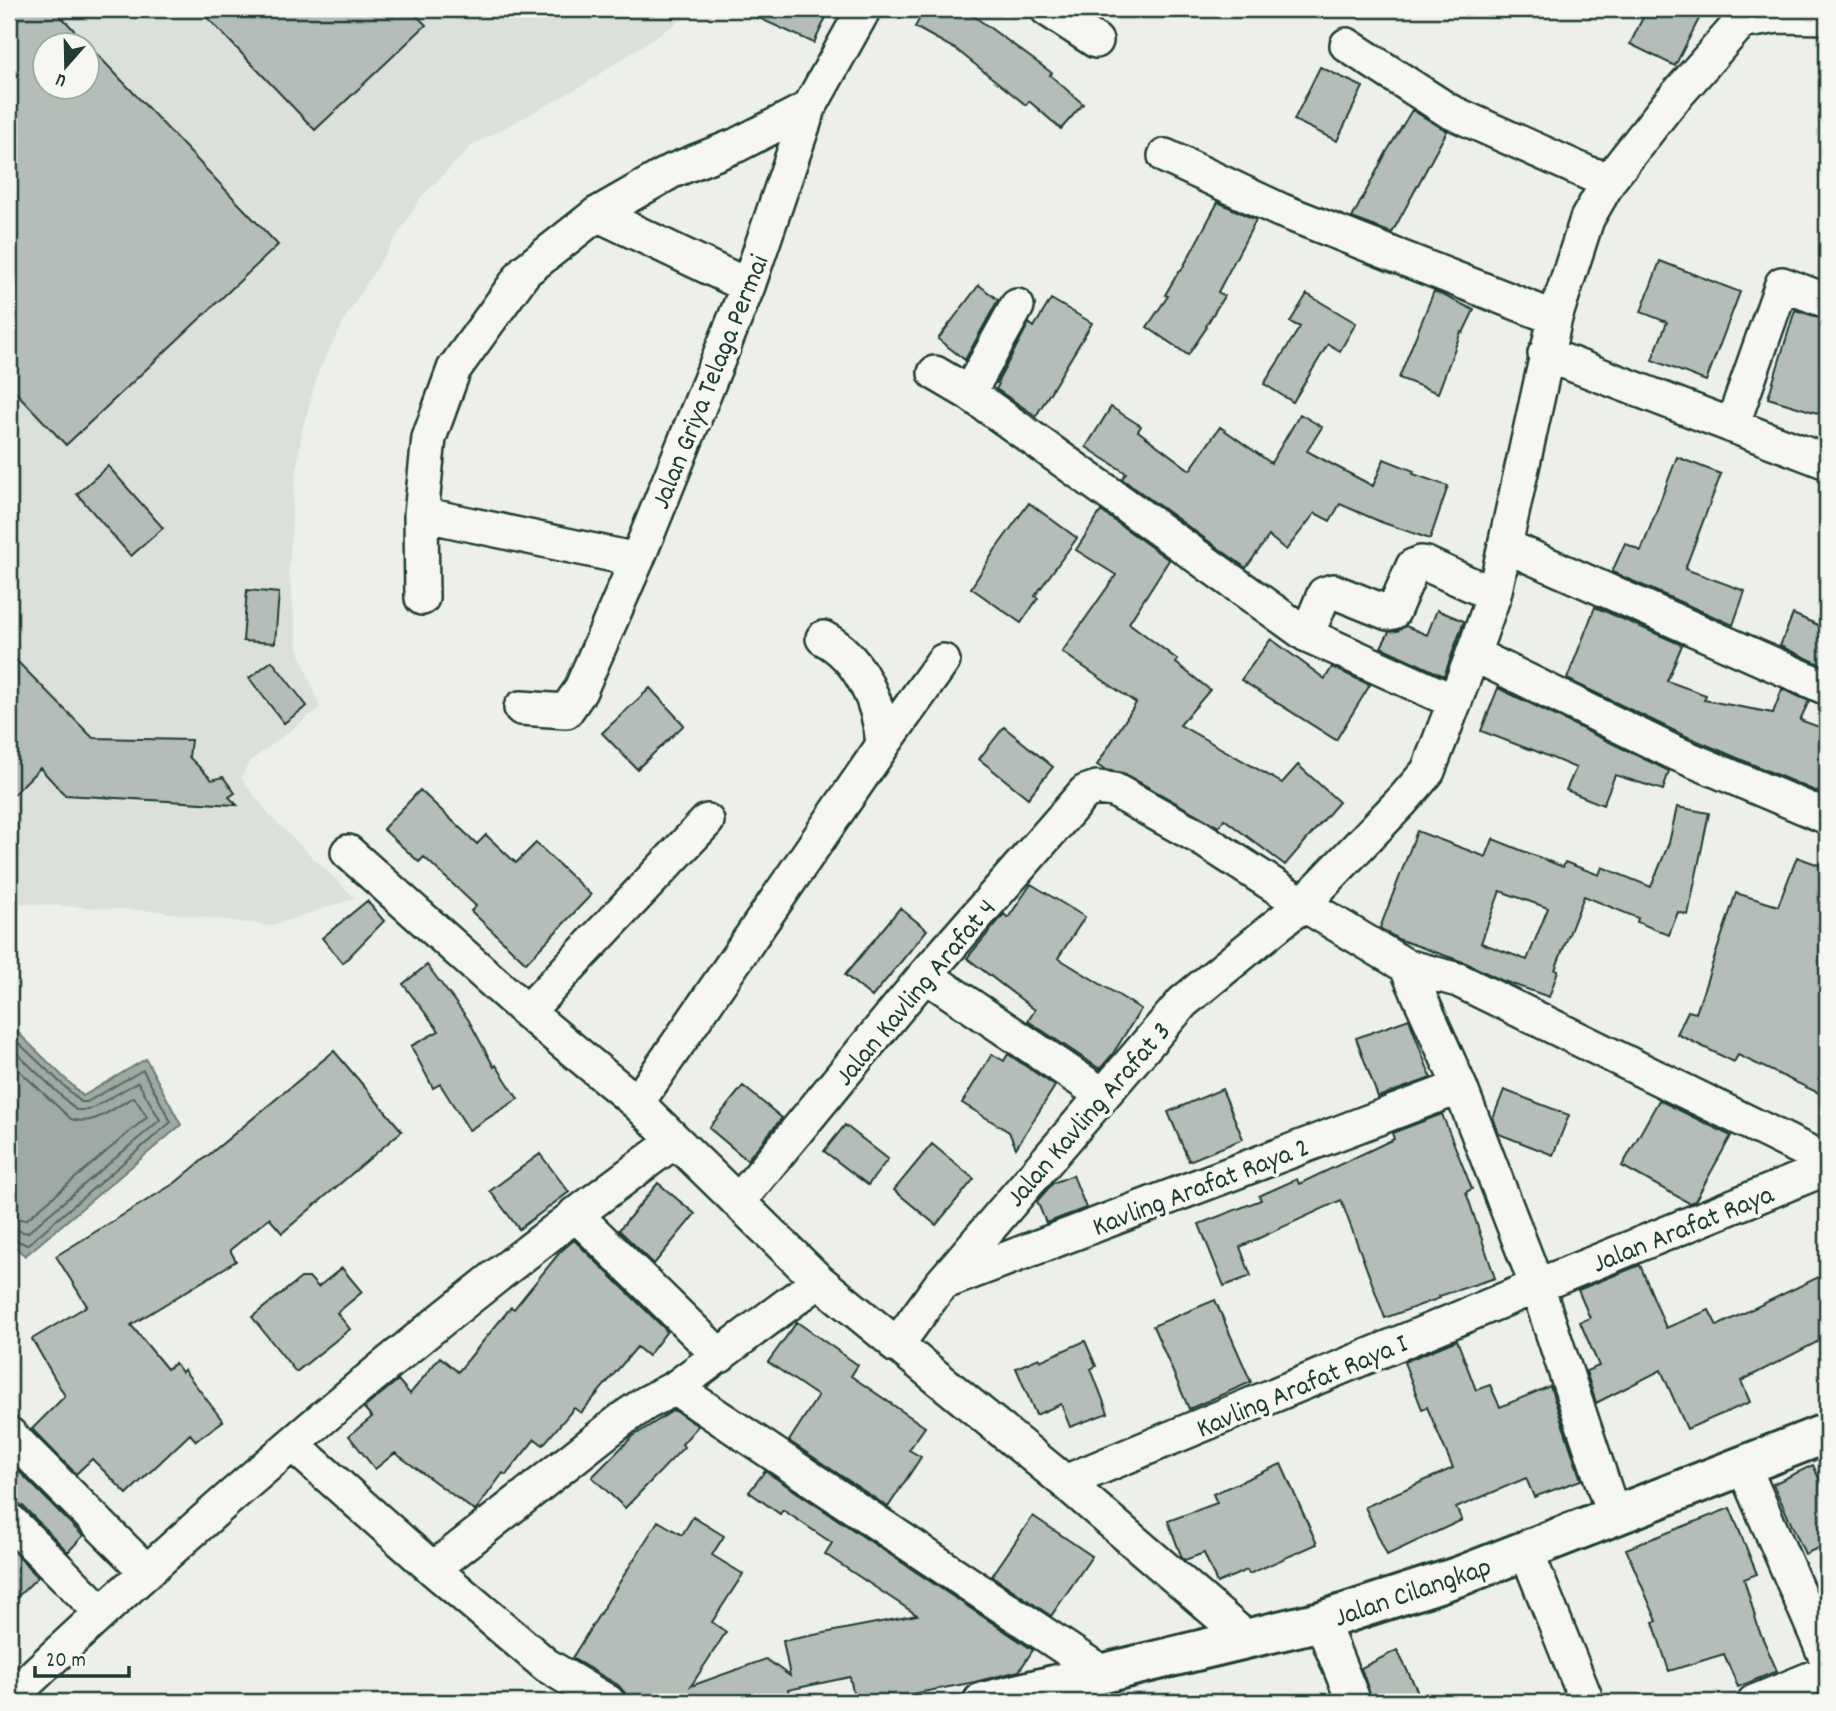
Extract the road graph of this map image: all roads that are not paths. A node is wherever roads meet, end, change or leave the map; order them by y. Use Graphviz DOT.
graph roads {
  1 [pos="864,9"];
  2 [pos="1046,9"];
  3 [pos="1827,18"];
  4 [pos="1096,41"];
  5 [pos="1347,45"];
  6 [pos="809,108"];
  7 [pos="1165,156"];
  8 [pos="1610,179"];
  9 [pos="597,214"];
  10 [pos="748,286"];
  11 [pos="1827,301"];
  12 [pos="1017,306"];
  13 [pos="1555,318"];
  14 [pos="1545,354"];
  15 [pos="935,373"];
  16 [pos="969,393"];
  17 [pos="1732,426"];
  18 [pos="1827,463"];
  19 [pos="421,514"];
  20 [pos="1506,546"];
  21 [pos="637,560"];
  22 [pos="1493,594"];
  23 [pos="422,598"];
  24 [pos="1307,635"];
  25 [pos="823,638"];
  26 [pos="1473,654"];
  27 [pos="943,661"];
  28 [pos="1827,688"];
  29 [pos="1455,702"];
  30 [pos="522,708"];
  31 [pos="883,745"];
  32 [pos="1827,817"];
  33 [pos="707,821"];
  34 [pos="348,852"];
  35 [pos="1303,904"];
  36 [pos="1406,966"];
  37 [pos="925,975"];
  38 [pos="527,1012"];
  39 [pos="1460,1087"];
  40 [pos="1103,1095"];
  41 [pos="637,1103"];
  42 [pos="675,1141"];
  43 [pos="1827,1161"];
  44 [pos="1827,1168"];
  45 [pos="738,1202"];
  46 [pos="575,1214"];
  47 [pos="819,1281"];
  48 [pos="941,1284"];
  49 [pos="1536,1286"];
  50 [pos="896,1346"];
  51 [pos="720,1356"];
  52 [pos="675,1388"];
  53 [pos="1827,1433"];
  54 [pos="9,1434"];
  55 [pos="292,1444"];
  56 [pos="1743,1465"];
  57 [pos="1065,1482"];
  58 [pos="1614,1517"];
  59 [pos="9,1520"];
  60 [pos="1526,1550"];
  61 [pos="433,1569"];
  62 [pos="146,1571"];
  63 [pos="101,1612"];
  64 [pos="1321,1621"];
  65 [pos="1246,1638"];
  66 [pos="1827,1660"];
  67 [pos="1827,1672"];
  68 [pos="1104,1674"];
  69 [pos="9,1699"];
  70 [pos="608,1702"];
  71 [pos="982,1702"];
  72 [pos="1354,1702"];
  73 [pos="1587,1702"];
  74 [pos="1754,1702"];
  1 -- 6 [label="street, Jalan Griya Telaga Permai"];
  2 -- 4 [label="street"];
  3 -- 8 [label="street, Jalan Kavling Arafat 3"];
  5 -- 8 [label="street"];
  6 -- 9 [label="street"];
  6 -- 10 [label="street, Jalan Griya Telaga Permai"];
  7 -- 13 [label="street"];
  8 -- 13 [label="street, Jalan Kavling Arafat 3"];
  9 -- 10 [label="street"];
  9 -- 19 [label="street"];
  10 -- 21 [label="street, Jalan Griya Telaga Permai"];
  11 -- 17 [label="street"];
  12 -- 16 [label="street"];
  13 -- 14 [label="street, Jalan Kavling Arafat 3"];
  14 -- 17 [label="street"];
  14 -- 20 [label="street, Jalan Kavling Arafat 3"];
  15 -- 16 [label="street"];
  16 -- 24 [label="street"];
  17 -- 18 [label="street"];
  19 -- 21 [label="street"];
  19 -- 23 [label="street"];
  20 -- 22 [label="street, Jalan Kavling Arafat 3"];
  20 -- 28 [label="street"];
  21 -- 30 [label="street, Jalan Griya Telaga Permai"];
  22 -- 24 [label="street"];
  22 -- 26 [label="street, Jalan Kavling Arafat 3"];
  24 -- 29 [label="street"];
  25 -- 31 [label="street"];
  26 -- 29 [label="street, Jalan Kavling Arafat 3"];
  26 -- 32 [label="street"];
  27 -- 31 [label="street"];
  29 -- 35 [label="street, Jalan Kavling Arafat 3"];
  31 -- 41 [label="street"];
  33 -- 38 [label="street"];
  34 -- 38 [label="street"];
  35 -- 36 [label="street"];
  35 -- 37 [label="street, Jalan Kavling Arafat 4"];
  35 -- 40 [label="street, Jalan Kavling Arafat 3"];
  36 -- 39 [label="street"];
  36 -- 43 [label="street"];
  37 -- 40 [label="street"];
  37 -- 45 [label="street, Jalan Kavling Arafat 4"];
  38 -- 41 [label="street"];
  39 -- 48 [label="street, Kavling Arafat Raya 2"];
  39 -- 49 [label="street"];
  40 -- 48 [label="street, Jalan Kavling Arafat 3"];
  41 -- 42 [label="street"];
  42 -- 45 [label="street"];
  42 -- 46 [label="street"];
  44 -- 49 [label="street, Jalan Arafat Raya"];
  45 -- 47 [label="street"];
  46 -- 51 [label="street"];
  46 -- 55 [label="street"];
  47 -- 50 [label="street"];
  47 -- 51 [label="street"];
  48 -- 50 [label="street, Jalan Kavling Arafat 3"];
  49 -- 57 [label="street, Kavling Arafat Raya I"];
  49 -- 58 [label="street"];
  50 -- 57 [label="street"];
  51 -- 52 [label="street"];
  52 -- 61 [label="street"];
  52 -- 68 [label="street"];
  53 -- 56 [label="street, Jalan Cilangkap"];
  54 -- 62 [label="street"];
  55 -- 61 [label="street"];
  55 -- 62 [label="street"];
  56 -- 58 [label="street, Jalan Cilangkap"];
  56 -- 66 [label="street"];
  57 -- 65 [label="street"];
  58 -- 60 [label="street, Jalan Cilangkap"];
  59 -- 63 [label="street"];
  60 -- 64 [label="street, Jalan Cilangkap"];
  60 -- 73 [label="street"];
  61 -- 70 [label="street"];
  62 -- 63 [label="street"];
  63 -- 69 [label="street"];
  64 -- 65 [label="street, Jalan Cilangkap"];
  64 -- 72 [label="street"];
  65 -- 68 [label="street, Jalan Cilangkap"];
  67 -- 74 [label="street"];
  68 -- 71 [label="street, Jalan Cilangkap"];
}
